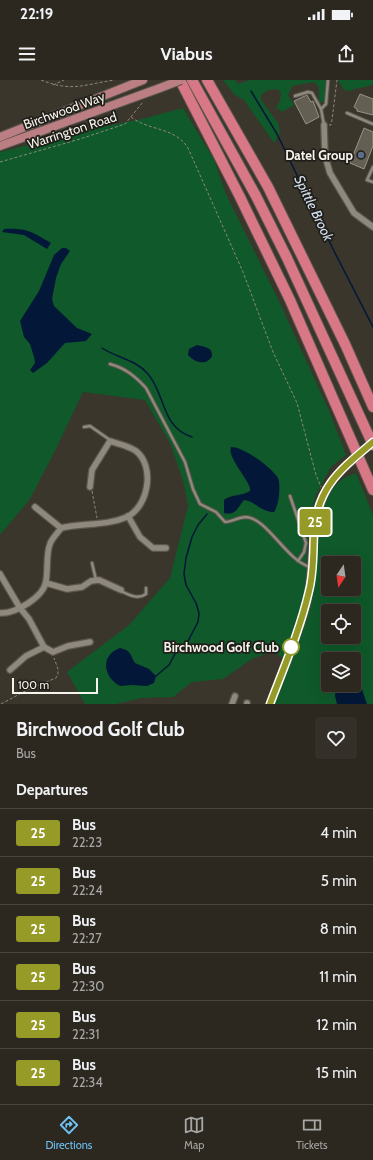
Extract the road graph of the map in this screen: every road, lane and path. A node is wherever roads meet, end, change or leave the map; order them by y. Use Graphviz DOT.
graph roads {
  1 [pos="41,80"];
  2 [pos="64,80"];
  3 [pos="114,80"];
  4 [pos="143,80"];
  5 [pos="181,80"];
  6 [pos="192,80"];
  7 [pos="207,80"];
  8 [pos="328,80"];
  9 [pos="337,80"];
  10 [pos="53,85"];
  11 [pos="295,96"];
  12 [pos="146,100"];
  13 [pos="321,109"];
  14 [pos="347,113"];
  15 [pos="131,117"];
  16 [pos="373,124"];
  17 [pos="324,125"];
  18 [pos="0,137"];
  19 [pos="0,146"];
  20 [pos="0,162"];
  21 [pos="373,167"];
  22 [pos="373,182"];
  23 [pos="373,227"];
  24 [pos="110,364"];
  25 [pos="373,407"];
  26 [pos="84,427"];
  27 [pos="110,441"];
  28 [pos="373,443"];
  29 [pos="90,487"];
  30 [pos="373,490"];
  31 [pos="324,492"];
  32 [pos="290,496"];
  33 [pos="35,507"];
  34 [pos="128,516"];
  35 [pos="97,524"];
  36 [pos="61,528"];
  37 [pos="166,548"];
  38 [pos="298,562"];
  39 [pos="92,563"];
  40 [pos="312,568"];
  41 [pos="0,574"];
  42 [pos="96,580"];
  43 [pos="46,583"];
  44 [pos="146,588"];
  45 [pos="121,590"];
  46 [pos="20,608"];
  47 [pos="0,613"];
  48 [pos="90,642"];
  49 [pos="47,648"];
  50 [pos="10,670"];
  51 [pos="235,696"];
  52 [pos="1,704"];
  53 [pos="232,704"];
  54 [pos="270,704"];
  1 -- 10 [label="path"];
  2 -- 10 [label="path"];
  3 -- 10 [label="path"];
  4 -- 18 [label="main road, Birchwood Way"];
  5 -- 19 [label="main road, Birchwood Way, bridge"];
  5 -- 30 [label="highway"];
  6 -- 28 [label="highway"];
  7 -- 25 [label="highway"];
  8 -- 13 [label="lane"];
  9 -- 17 [label="path"];
  11 -- 13 [label="lane"];
  12 -- 15 [label="path, Warrington Road"];
  13 -- 17 [label="lane"];
  14 -- 16 [label="lane"];
  15 -- 20 [label="path, Warrington Road"];
  15 -- 31 [label="path"];
  17 -- 23 [label="street"];
  21 -- 22 [label="lane"];
  24 -- 38 [label="lane"];
  26 -- 27 [label="lane"];
  27 -- 29 [label="street"];
  27 -- 34 [label="street"];
  28 -- 31 [label="street, bridge"];
  29 -- 35 [label="path"];
  31 -- 40 [label="street"];
  32 -- 38 [label="lane"];
  33 -- 36 [label="street"];
  34 -- 35 [label="street"];
  34 -- 37 [label="street"];
  35 -- 36 [label="street"];
  36 -- 43 [label="street"];
  38 -- 40 [label="lane"];
  39 -- 42 [label="lane"];
  40 -- 54 [label="street"];
  41 -- 46 [label="street"];
  42 -- 43 [label="street"];
  42 -- 45 [label="street"];
  43 -- 46 [label="street"];
  44 -- 45 [label="lane"];
  46 -- 47 [label="street"];
  46 -- 49 [label="street"];
  48 -- 49 [label="street"];
  49 -- 50 [label="street"];
  49 -- 52 [label="path"];
  51 -- 53 [label="street"];
}
